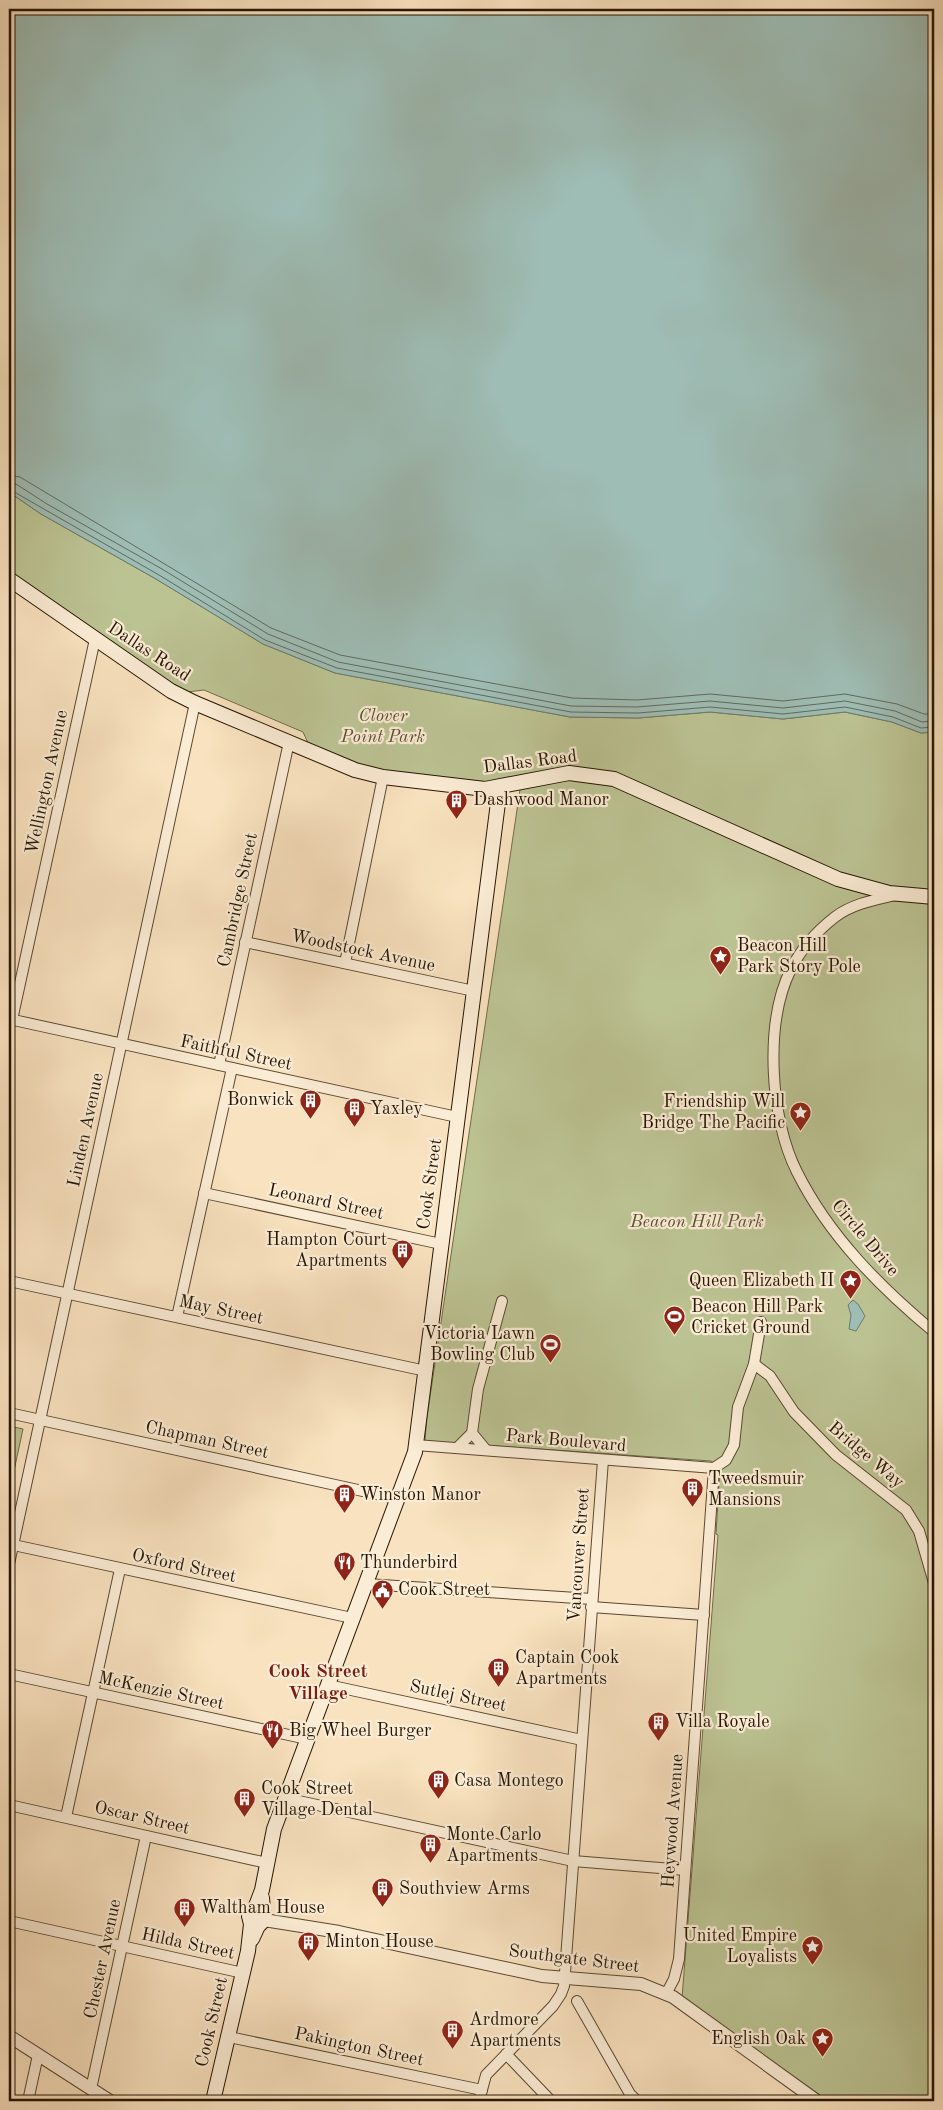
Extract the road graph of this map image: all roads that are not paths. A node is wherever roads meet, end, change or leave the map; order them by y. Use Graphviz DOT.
graph roads {
  1 [pos="9,579"];
  2 [pos="96,639"];
  3 [pos="195,703"];
  4 [pos="289,742"];
  5 [pos="383,777"];
  6 [pos="500,787"];
  7 [pos="898,894"];
  8 [pos="934,897"];
  9 [pos="245,942"];
  10 [pos="345,963"];
  11 [pos="474,991"];
  12 [pos="10,1019"];
  13 [pos="121,1045"];
  14 [pos="219,1065"];
  15 [pos="232,1068"];
  16 [pos="458,1116"];
  17 [pos="204,1193"];
  18 [pos="441,1244"];
  19 [pos="9,1281"];
  20 [pos="68,1294"];
  21 [pos="502,1301"];
  22 [pos="177,1317"];
  23 [pos="761,1322"];
  24 [pos="934,1332"];
  25 [pos="754,1364"];
  26 [pos="426,1372"];
  27 [pos="9,1413"];
  28 [pos="40,1420"];
  29 [pos="472,1433"];
  30 [pos="416,1445"];
  31 [pos="457,1448"];
  32 [pos="486,1450"];
  33 [pos="603,1460"];
  34 [pos="714,1468"];
  35 [pos="399,1499"];
  36 [pos="11,1545"];
  37 [pos="9,1564"];
  38 [pos="120,1569"];
  39 [pos="934,1583"];
  40 [pos="367,1584"];
  41 [pos="592,1603"];
  42 [pos="704,1615"];
  43 [pos="352,1618"];
  44 [pos="9,1674"];
  45 [pos="328,1685"];
  46 [pos="93,1694"];
  47 [pos="307,1739"];
  48 [pos="582,1740"];
  49 [pos="285,1798"];
  50 [pos="9,1805"];
  51 [pos="66,1817"];
  52 [pos="146,1836"];
  53 [pos="573,1861"];
  54 [pos="267,1863"];
  55 [pos="685,1870"];
  56 [pos="258,1919"];
  57 [pos="9,1921"];
  58 [pos="122,1946"];
  59 [pos="243,1973"];
  60 [pos="565,1978"];
  61 [pos="666,1994"];
  62 [pos="577,2001"];
  63 [pos="9,2036"];
  64 [pos="229,2037"];
  65 [pos="506,2054"];
  66 [pos="38,2055"];
  67 [pos="91,2089"];
  68 [pos="482,2090"];
  69 [pos="28,2101"];
  70 [pos="110,2101"];
  71 [pos="213,2101"];
  72 [pos="479,2101"];
  73 [pos="551,2101"];
  74 [pos="637,2101"];
  75 [pos="817,2101"];
  1 -- 2 [label="main road, Dallas Road"];
  2 -- 3 [label="main road, Dallas Road"];
  2 -- 12 [label="street, Wellington Avenue"];
  3 -- 4 [label="main road, Dallas Road"];
  3 -- 13 [label="street, Linden Avenue"];
  4 -- 5 [label="main road, Dallas Road"];
  4 -- 9 [label="street, Cambridge Street"];
  5 -- 6 [label="main road, Dallas Road"];
  5 -- 10 [label="street"];
  6 -- 7 [label="main road, Dallas Road"];
  6 -- 11 [label="main road, Cook Street"];
  7 -- 8 [label="main road, Dallas Road"];
  7 -- 24 [label="street, Circle Drive"];
  9 -- 10 [label="street, Woodstock Avenue"];
  9 -- 14 [label="street, Cambridge Street"];
  10 -- 11 [label="street, Woodstock Avenue"];
  11 -- 16 [label="main road, Cook Street"];
  12 -- 13 [label="street, Faithful Street"];
  13 -- 14 [label="street, Faithful Street"];
  13 -- 20 [label="street, Linden Avenue"];
  14 -- 15 [label="street, Faithful Street"];
  15 -- 16 [label="street, Faithful Street"];
  15 -- 17 [label="street"];
  16 -- 18 [label="main road, Cook Street"];
  17 -- 18 [label="street, Leonard Street"];
  17 -- 22 [label="street"];
  18 -- 26 [label="main road, Cook Street"];
  19 -- 20 [label="street, May Street"];
  20 -- 22 [label="street, May Street"];
  20 -- 28 [label="street, Linden Avenue"];
  21 -- 29 [label="street"];
  22 -- 26 [label="street, May Street"];
  23 -- 25 [label="street"];
  25 -- 34 [label="street"];
  25 -- 39 [label="street, Bridge Way"];
  26 -- 30 [label="main road, Cook Street"];
  27 -- 28 [label="street, Chapman Street"];
  28 -- 35 [label="street, Chapman Street"];
  28 -- 36 [label="street, Linden Avenue"];
  29 -- 31 [label="street"];
  29 -- 32 [label="street"];
  30 -- 31 [label="street, Park Boulevard"];
  30 -- 35 [label="main road, Cook Street"];
  31 -- 32 [label="street, Park Boulevard"];
  32 -- 33 [label="street, Park Boulevard"];
  33 -- 34 [label="street, Park Boulevard"];
  33 -- 41 [label="street, Vancouver Street"];
  34 -- 42 [label="street, Heywood Avenue"];
  35 -- 40 [label="main road, Cook Street"];
  36 -- 37 [label="street, Linden Avenue"];
  36 -- 38 [label="street, Oxford Street"];
  38 -- 43 [label="street, Oxford Street"];
  38 -- 46 [label="street"];
  40 -- 41 [label="street"];
  40 -- 43 [label="main road, Cook Street"];
  41 -- 42 [label="street"];
  41 -- 48 [label="street, Vancouver Street"];
  42 -- 55 [label="street, Heywood Avenue"];
  43 -- 45 [label="main road, Cook Street"];
  44 -- 46 [label="street, McKenzie Street"];
  45 -- 47 [label="main road, Cook Street"];
  45 -- 48 [label="street, Sutlej Street"];
  46 -- 47 [label="street, McKenzie Street"];
  46 -- 51 [label="street"];
  47 -- 49 [label="main road, Cook Street"];
  48 -- 53 [label="street, Vancouver Street"];
  49 -- 53 [label="street"];
  49 -- 54 [label="main road, Cook Street"];
  50 -- 51 [label="street, Oscar Street"];
  51 -- 52 [label="street, Oscar Street"];
  52 -- 54 [label="street, Oscar Street"];
  52 -- 58 [label="street, Chester Avenue"];
  53 -- 55 [label="street"];
  53 -- 60 [label="street, Vancouver Street"];
  54 -- 56 [label="main road, Cook Street"];
  55 -- 61 [label="street, Heywood Avenue"];
  56 -- 59 [label="main road, Cook Street"];
  56 -- 60 [label="street, Southgate Street"];
  57 -- 58 [label="street, Hilda Street"];
  58 -- 59 [label="street, Hilda Street"];
  58 -- 67 [label="street, Chester Avenue"];
  59 -- 64 [label="main road, Cook Street"];
  60 -- 61 [label="street, Southgate Street"];
  60 -- 65 [label="street, Vancouver Street"];
  61 -- 75 [label="street, Southgate Street"];
  62 -- 74 [label="street"];
  63 -- 66 [label="street"];
  64 -- 68 [label="street, Pakington Street"];
  64 -- 71 [label="main road, Cook Street"];
  65 -- 68 [label="street, Vancouver Street"];
  65 -- 73 [label="street"];
  66 -- 67 [label="street"];
  66 -- 69 [label="street"];
  67 -- 70 [label="street"];
  68 -- 72 [label="street, Vancouver Street"];
}
